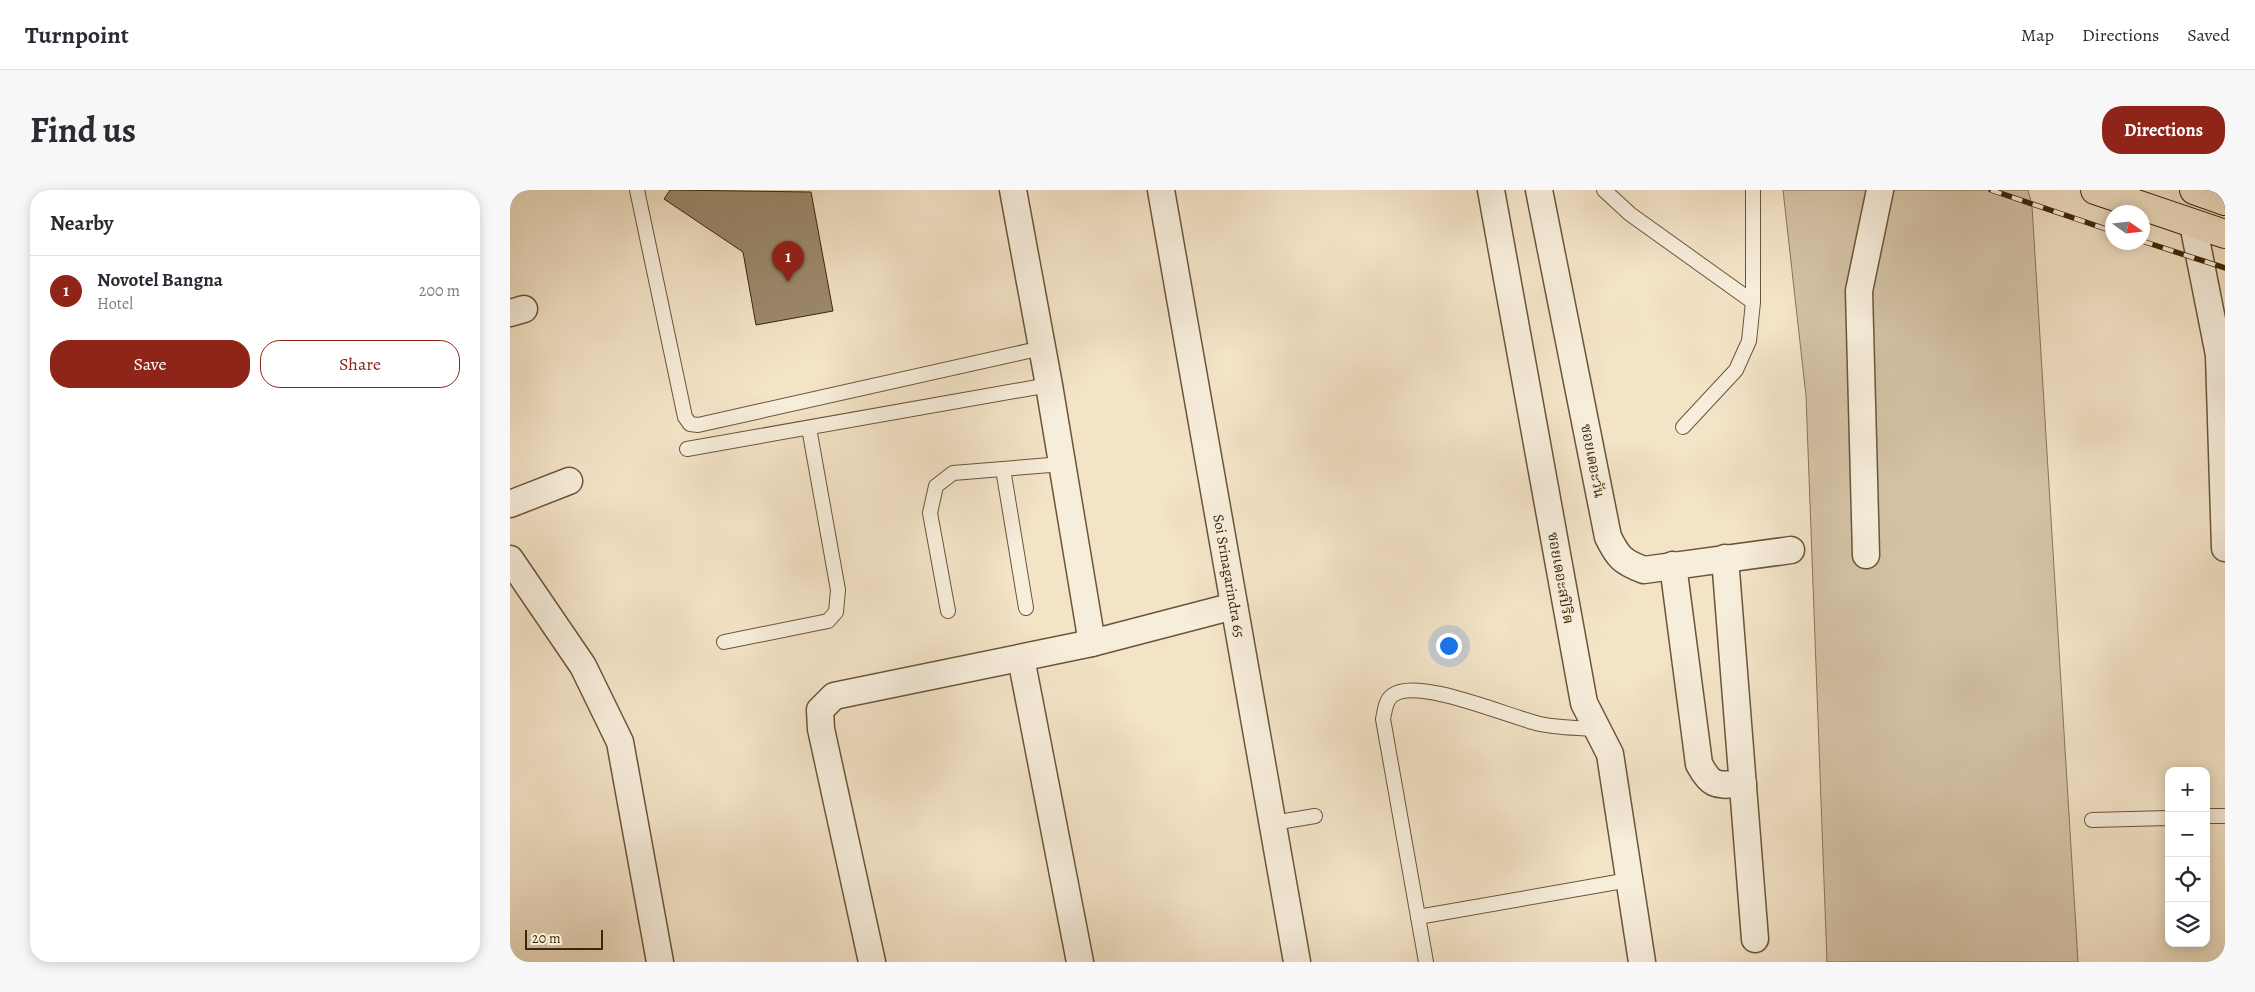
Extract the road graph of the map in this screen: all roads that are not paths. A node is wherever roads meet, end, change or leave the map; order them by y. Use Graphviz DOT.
graph roads {
  1 [pos="637,190"];
  2 [pos="1012,190"];
  3 [pos="1161,190"];
  4 [pos="1491,190"];
  5 [pos="1539,190"];
  6 [pos="1604,190"];
  7 [pos="1753,190"];
  8 [pos="1880,190"];
  9 [pos="2094,190"];
  10 [pos="2194,190"];
  11 [pos="2225,201"];
  12 [pos="2193,224"];
  13 [pos="2225,234"];
  14 [pos="1753,302"];
  15 [pos="1042,348"];
  16 [pos="2222,348"];
  17 [pos="1049,385"];
  18 [pos="1683,427"];
  19 [pos="809,428"];
  20 [pos="687,449"];
  21 [pos="1063,464"];
  22 [pos="1003,469"];
  23 [pos="569,481"];
  24 [pos="2224,498"];
  25 [pos="510,504"];
  26 [pos="2225,548"];
  27 [pos="1791,550"];
  28 [pos="1866,555"];
  29 [pos="1725,558"];
  30 [pos="510,559"];
  31 [pos="1673,565"];
  32 [pos="1234,606"];
  33 [pos="1026,608"];
  34 [pos="948,611"];
  35 [pos="724,642"];
  36 [pos="1092,643"];
  37 [pos="1021,658"];
  38 [pos="1597,729"];
  39 [pos="1743,784"];
  40 [pos="1315,816"];
  41 [pos="2210,816"];
  42 [pos="2225,816"];
  43 [pos="2165,818"];
  44 [pos="2092,820"];
  45 [pos="1273,823"];
  46 [pos="1629,880"];
  47 [pos="1418,917"];
  48 [pos="1755,939"];
  49 [pos="660,962"];
  50 [pos="872,962"];
  51 [pos="1080,962"];
  52 [pos="1297,962"];
  53 [pos="1426,962"];
  54 [pos="1642,962"];
  1 -- 15 [label="lane"];
  2 -- 15 [label="street"];
  3 -- 32 [label="street, Soi Srinagarindra 65"];
  4 -- 38 [label="street, ซอยเดอะสปิริต"];
  5 -- 31 [label="street, ซอยเดอะวัน"];
  6 -- 14 [label="lane"];
  7 -- 14 [label="lane"];
  8 -- 28 [label="street"];
  9 -- 12 [label="main road"];
  10 -- 11 [label="main road"];
  12 -- 13 [label="main road"];
  12 -- 16 [label="street"];
  14 -- 18 [label="lane"];
  15 -- 17 [label="street"];
  16 -- 24 [label="street"];
  17 -- 19 [label="lane"];
  17 -- 21 [label="street"];
  19 -- 20 [label="lane"];
  19 -- 35 [label="lane"];
  21 -- 22 [label="lane"];
  21 -- 36 [label="street"];
  22 -- 33 [label="lane"];
  22 -- 34 [label="lane"];
  23 -- 25 [label="street"];
  24 -- 26 [label="street"];
  27 -- 29 [label="street, ซอยเดอะวัน"];
  29 -- 31 [label="street, ซอยเดอะวัน"];
  29 -- 39 [label="street"];
  30 -- 49 [label="street"];
  31 -- 39 [label="street"];
  32 -- 36 [label="street"];
  32 -- 45 [label="street, Soi Srinagarindra 65"];
  36 -- 37 [label="street"];
  37 -- 50 [label="street"];
  37 -- 51 [label="street"];
  38 -- 46 [label="street, ซอยเดอะสปิริต"];
  38 -- 47 [label="lane"];
  39 -- 48 [label="street"];
  40 -- 45 [label="lane"];
  41 -- 42 [label="lane"];
  43 -- 44 [label="lane"];
  45 -- 52 [label="street, Soi Srinagarindra 65"];
  46 -- 47 [label="lane"];
  46 -- 54 [label="street, ซอยเดอะสปิริต"];
  47 -- 53 [label="lane"];
}
